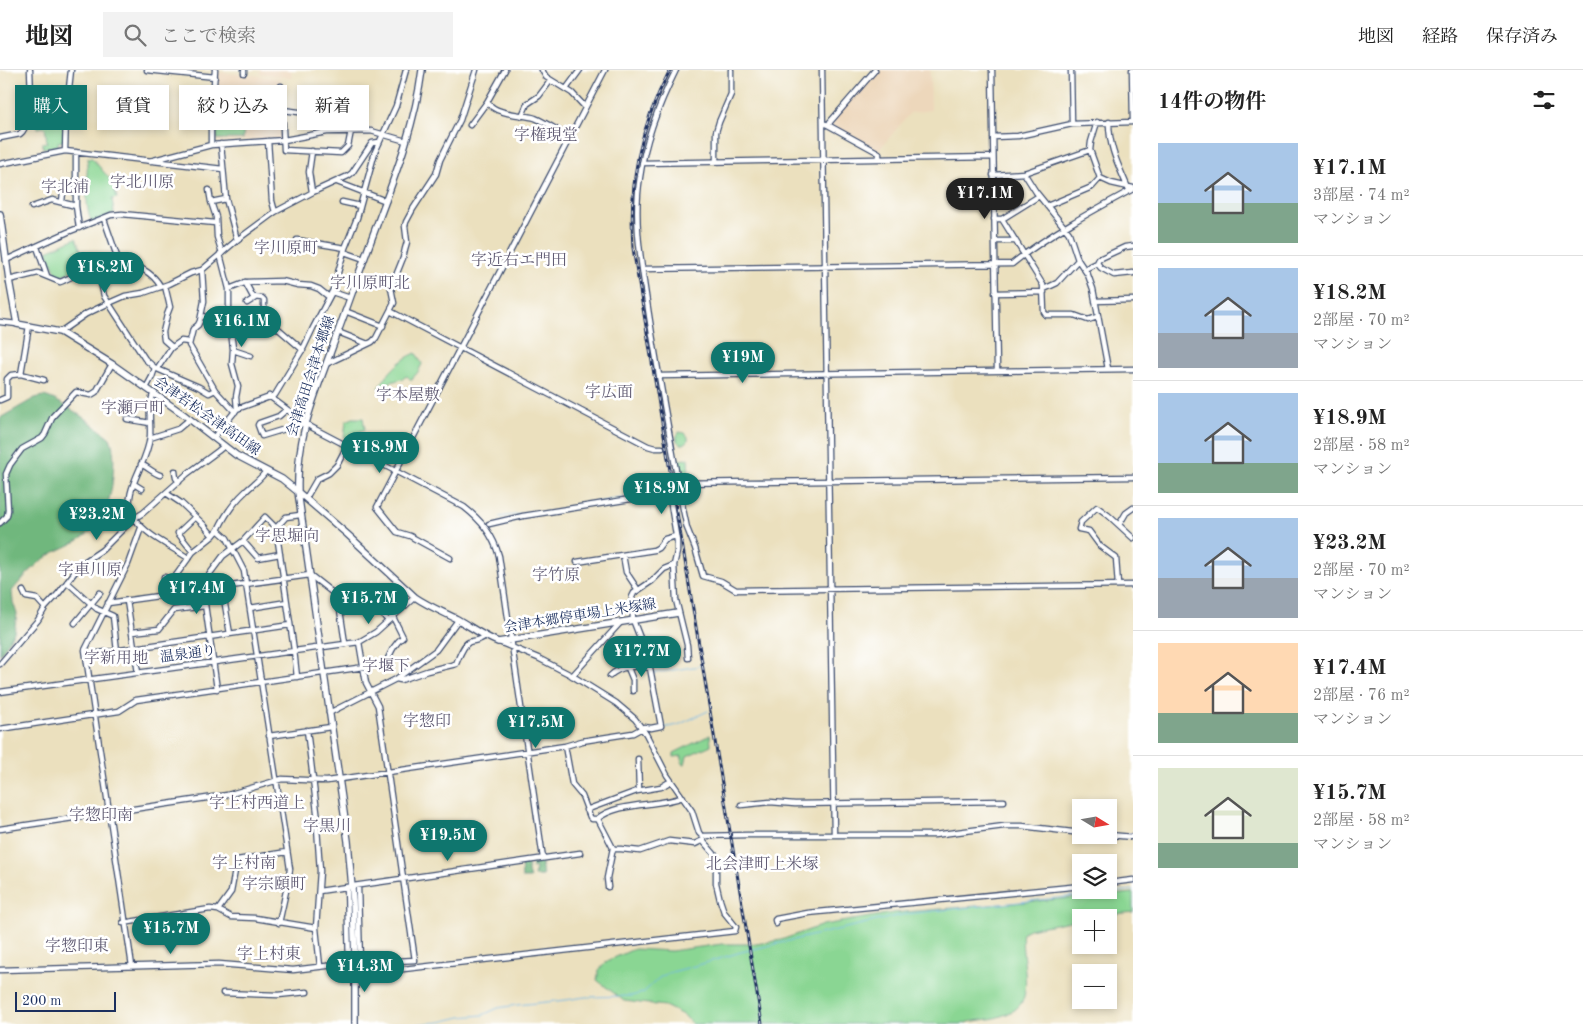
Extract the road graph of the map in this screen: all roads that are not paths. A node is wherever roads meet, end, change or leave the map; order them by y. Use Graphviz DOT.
graph roads {
  1 [pos="30,70"];
  2 [pos="71,70"];
  3 [pos="147,70"];
  4 [pos="215,70"];
  5 [pos="406,70"];
  6 [pos="422,70"];
  7 [pos="476,70"];
  8 [pos="497,70"];
  9 [pos="542,70"];
  10 [pos="580,70"];
  11 [pos="605,70"];
  12 [pos="676,70"];
  13 [pos="730,70"];
  14 [pos="822,70"];
  15 [pos="875,70"];
  16 [pos="992,70"];
  17 [pos="1070,70"];
  18 [pos="1132,70"];
  19 [pos="504,72"];
  20 [pos="215,77"];
  21 [pos="551,80"];
  22 [pos="31,85"];
  23 [pos="69,85"];
  24 [pos="566,89"];
  25 [pos="487,102"];
  26 [pos="586,107"];
  27 [pos="522,116"];
  28 [pos="1133,121"];
  29 [pos="823,122"];
  30 [pos="1097,122"];
  31 [pos="1109,122"];
  32 [pos="1072,124"];
  33 [pos="470,125"];
  34 [pos="829,125"];
  35 [pos="23,130"];
  36 [pos="66,130"];
  37 [pos="284,130"];
  38 [pos="351,131"];
  39 [pos="382,134"];
  40 [pos="570,137"];
  41 [pos="993,137"];
  42 [pos="0,138"];
  43 [pos="284,140"];
  44 [pos="268,141"];
  45 [pos="406,141"];
  46 [pos="379,142"];
  47 [pos="221,144"];
  48 [pos="211,145"];
  49 [pos="1090,150"];
  50 [pos="65,151"];
  51 [pos="312,151"];
  52 [pos="76,152"];
  53 [pos="993,157"];
  54 [pos="879,159"];
  55 [pos="823,160"];
  56 [pos="150,161"];
  57 [pos="716,161"];
  58 [pos="642,163"];
  59 [pos="0,164"];
  60 [pos="223,169"];
  61 [pos="1024,173"];
  62 [pos="994,175"];
  63 [pos="1100,178"];
  64 [pos="337,182"];
  65 [pos="64,183"];
  66 [pos="1131,188"];
  67 [pos="209,190"];
  68 [pos="312,192"];
  69 [pos="364,194"];
  70 [pos="1039,196"];
  71 [pos="226,199"];
  72 [pos="62,202"];
  73 [pos="211,202"];
  74 [pos="342,202"];
  75 [pos="386,202"];
  76 [pos="76,206"];
  77 [pos="360,206"];
  78 [pos="1047,206"];
  79 [pos="32,207"];
  80 [pos="275,212"];
  81 [pos="0,214"];
  82 [pos="104,219"];
  83 [pos="994,220"];
  84 [pos="1002,220"];
  85 [pos="215,223"];
  86 [pos="79,228"];
  87 [pos="1065,228"];
  88 [pos="237,240"];
  89 [pos="995,241"];
  90 [pos="1015,241"];
  91 [pos="1133,246"];
  92 [pos="37,247"];
  93 [pos="344,250"];
  94 [pos="295,252"];
  95 [pos="221,253"];
  96 [pos="1023,255"];
  97 [pos="364,259"];
  98 [pos="6,260"];
  99 [pos="1078,260"];
  100 [pos="1097,263"];
  101 [pos="995,264"];
  102 [pos="120,265"];
  103 [pos="825,267"];
  104 [pos="1085,269"];
  105 [pos="202,270"];
  106 [pos="642,270"];
  107 [pos="99,273"];
  108 [pos="1133,273"];
  109 [pos="48,276"];
  110 [pos="9,280"];
  111 [pos="245,282"];
  112 [pos="163,286"];
  113 [pos="229,289"];
  114 [pos="1044,291"];
  115 [pos="332,292"];
  116 [pos="996,292"];
  117 [pos="329,297"];
  118 [pos="254,298"];
  119 [pos="350,298"];
  120 [pos="1133,300"];
  121 [pos="1095,302"];
  122 [pos="109,303"];
  123 [pos="247,303"];
  124 [pos="390,310"];
  125 [pos="346,311"];
  126 [pos="201,316"];
  127 [pos="1097,317"];
  128 [pos="0,322"];
  129 [pos="17,324"];
  130 [pos="230,324"];
  131 [pos="264,324"];
  132 [pos="29,326"];
  133 [pos="382,326"];
  134 [pos="60,332"];
  135 [pos="338,332"];
  136 [pos="216,334"];
  137 [pos="189,342"];
  138 [pos="368,344"];
  139 [pos="172,347"];
  140 [pos="460,347"];
  141 [pos="233,350"];
  142 [pos="303,350"];
  143 [pos="251,356"];
  144 [pos="112,364"];
  145 [pos="326,364"];
  146 [pos="156,369"];
  147 [pos="1108,369"];
  148 [pos="1133,369"];
  149 [pos="997,370"];
  150 [pos="826,373"];
  151 [pos="21,374"];
  152 [pos="659,376"];
  153 [pos="44,380"];
  154 [pos="146,388"];
  155 [pos="215,390"];
  156 [pos="154,393"];
  157 [pos="269,396"];
  158 [pos="0,400"];
  159 [pos="236,410"];
  160 [pos="286,410"];
  161 [pos="127,419"];
  162 [pos="190,419"];
  163 [pos="150,423"];
  164 [pos="305,423"];
  165 [pos="214,437"];
  166 [pos="150,438"];
  167 [pos="224,446"];
  168 [pos="347,446"];
  169 [pos="662,448"];
  170 [pos="142,464"];
  171 [pos="175,471"];
  172 [pos="266,471"];
  173 [pos="395,471"];
  174 [pos="160,475"];
  175 [pos="1133,477"];
  176 [pos="178,482"];
  177 [pos="828,482"];
  178 [pos="134,484"];
  179 [pos="678,484"];
  180 [pos="142,489"];
  181 [pos="298,492"];
  182 [pos="166,493"];
  183 [pos="306,498"];
  184 [pos="122,504"];
  185 [pos="129,505"];
  186 [pos="1133,508"];
  187 [pos="300,515"];
  188 [pos="195,517"];
  189 [pos="134,519"];
  190 [pos="0,524"];
  191 [pos="489,524"];
  192 [pos="1119,525"];
  193 [pos="141,528"];
  194 [pos="276,528"];
  195 [pos="218,530"];
  196 [pos="213,536"];
  197 [pos="676,536"];
  198 [pos="1133,538"];
  199 [pos="243,541"];
  200 [pos="232,549"];
  201 [pos="193,552"];
  202 [pos="280,554"];
  203 [pos="623,555"];
  204 [pos="188,558"];
  205 [pos="450,558"];
  206 [pos="577,562"];
  207 [pos="674,564"];
  208 [pos="309,575"];
  209 [pos="164,577"];
  210 [pos="283,578"];
  211 [pos="172,581"];
  212 [pos="67,582"];
  213 [pos="246,584"];
  214 [pos="1118,585"];
  215 [pos="1133,585"];
  216 [pos="222,587"];
  217 [pos="829,589"];
  218 [pos="205,590"];
  219 [pos="638,590"];
  220 [pos="23,591"];
  221 [pos="100,593"];
  222 [pos="178,594"];
  223 [pos="415,597"];
  224 [pos="338,598"];
  225 [pos="127,601"];
  226 [pos="287,602"];
  227 [pos="90,603"];
  228 [pos="108,603"];
  229 [pos="205,606"];
  230 [pos="46,608"];
  231 [pos="250,608"];
  232 [pos="104,612"];
  233 [pos="678,613"];
  234 [pos="393,617"];
  235 [pos="458,620"];
  236 [pos="633,620"];
  237 [pos="388,622"];
  238 [pos="75,623"];
  239 [pos="620,623"];
  240 [pos="290,625"];
  241 [pos="253,631"];
  242 [pos="132,632"];
  243 [pos="230,634"];
  244 [pos="485,636"];
  245 [pos="210,637"];
  246 [pos="359,642"];
  247 [pos="345,643"];
  248 [pos="511,644"];
  249 [pos="319,646"];
  250 [pos="134,648"];
  251 [pos="294,650"];
  252 [pos="117,651"];
  253 [pos="86,655"];
  254 [pos="257,655"];
  255 [pos="688,658"];
  256 [pos="213,662"];
  257 [pos="0,664"];
  258 [pos="636,666"];
  259 [pos="363,667"];
  260 [pos="628,668"];
  261 [pos="138,673"];
  262 [pos="323,673"];
  263 [pos="572,676"];
  264 [pos="610,676"];
  265 [pos="297,677"];
  266 [pos="396,679"];
  267 [pos="89,680"];
  268 [pos="261,682"];
  269 [pos="217,689"];
  270 [pos="633,691"];
  271 [pos="0,692"];
  272 [pos="371,692"];
  273 [pos="329,713"];
  274 [pos="94,715"];
  275 [pos="331,727"];
  276 [pos="642,728"];
  277 [pos="0,729"];
  278 [pos="307,730"];
  279 [pos="269,736"];
  280 [pos="565,746"];
  281 [pos="527,751"];
  282 [pos="638,759"];
  283 [pos="387,772"];
  284 [pos="339,779"];
  285 [pos="276,780"];
  286 [pos="314,780"];
  287 [pos="671,781"];
  288 [pos="639,790"];
  289 [pos="683,797"];
  290 [pos="1004,801"];
  291 [pos="833,804"];
  292 [pos="741,805"];
  293 [pos="586,810"];
  294 [pos="109,813"];
  295 [pos="597,819"];
  296 [pos="0,829"];
  297 [pos="1072,832"];
  298 [pos="834,835"];
  299 [pos="1118,836"];
  300 [pos="1133,837"];
  301 [pos="702,838"];
  302 [pos="613,849"];
  303 [pos="287,852"];
  304 [pos="580,853"];
  305 [pos="543,858"];
  306 [pos="403,879"];
  307 [pos="1133,880"];
  308 [pos="1117,882"];
  309 [pos="352,887"];
  310 [pos="608,887"];
  311 [pos="1072,887"];
  312 [pos="319,891"];
  313 [pos="218,910"];
  314 [pos="124,923"];
  315 [pos="280,923"];
  316 [pos="776,924"];
  317 [pos="316,928"];
  318 [pos="354,963"];
  319 [pos="330,965"];
  320 [pos="132,966"];
  321 [pos="320,966"];
  322 [pos="0,970"];
  323 [pos="307,992"];
  324 [pos="224,993"];
  325 [pos="355,1024"];
  1 -- 22 [label="street"];
  2 -- 23 [label="street"];
  3 -- 20 [label="street"];
  4 -- 20 [label="street"];
  5 -- 39 [label="street"];
  6 -- 45 [label="main road, 会津高田会津本郷線"];
  7 -- 124 [label="street"];
  8 -- 19 [label="street"];
  9 -- 21 [label="street"];
  10 -- 24 [label="street"];
  11 -- 26 [label="street"];
  12 -- 58 [label="street"];
  13 -- 57 [label="street"];
  14 -- 29 [label="street"];
  15 -- 34 [label="street"];
  16 -- 41 [label="street"];
  17 -- 32 [label="street"];
  18 -- 28 [label="street"];
  19 -- 25 [label="street"];
  20 -- 48 [label="street"];
  21 -- 24 [label="street"];
  21 -- 27 [label="street"];
  24 -- 26 [label="street"];
  25 -- 27 [label="street"];
  25 -- 33 [label="street"];
  26 -- 40 [label="street"];
  27 -- 40 [label="street"];
  28 -- 31 [label="street"];
  29 -- 34 [label="street"];
  29 -- 55 [label="street"];
  30 -- 31 [label="street"];
  30 -- 32 [label="street"];
  30 -- 49 [label="street"];
  31 -- 66 [label="street"];
  32 -- 41 [label="street"];
  34 -- 54 [label="street"];
  35 -- 42 [label="street"];
  36 -- 50 [label="street"];
  37 -- 43 [label="street"];
  38 -- 39 [label="street"];
  38 -- 43 [label="street"];
  38 -- 51 [label="street"];
  39 -- 45 [label="street"];
  39 -- 46 [label="street"];
  40 -- 140 [label="street"];
  41 -- 53 [label="street"];
  43 -- 44 [label="street"];
  43 -- 51 [label="street"];
  44 -- 47 [label="street"];
  44 -- 80 [label="street"];
  45 -- 75 [label="main road, 会津高田会津本郷線"];
  46 -- 64 [label="street"];
  46 -- 69 [label="street"];
  47 -- 48 [label="street"];
  47 -- 60 [label="street"];
  48 -- 56 [label="street"];
  49 -- 61 [label="street"];
  49 -- 63 [label="street"];
  50 -- 52 [label="street"];
  50 -- 59 [label="street"];
  51 -- 68 [label="street"];
  52 -- 56 [label="street"];
  52 -- 76 [label="street"];
  53 -- 54 [label="street"];
  53 -- 62 [label="street"];
  54 -- 55 [label="street"];
  55 -- 57 [label="street"];
  55 -- 103 [label="street"];
  56 -- 60 [label="street"];
  57 -- 58 [label="street"];
  58 -- 106 [label="street"];
  60 -- 71 [label="street"];
  61 -- 62 [label="street"];
  61 -- 70 [label="street"];
  62 -- 83 [label="street"];
  63 -- 66 [label="street"];
  63 -- 78 [label="street"];
  64 -- 68 [label="street"];
  64 -- 69 [label="street"];
  65 -- 72 [label="street"];
  66 -- 87 [label="street"];
  67 -- 73 [label="street"];
  68 -- 80 [label="street"];
  69 -- 75 [label="street"];
  69 -- 77 [label="street"];
  70 -- 78 [label="street"];
  70 -- 84 [label="street"];
  71 -- 73 [label="street"];
  71 -- 88 [label="street"];
  72 -- 76 [label="street"];
  72 -- 79 [label="street"];
  73 -- 85 [label="street"];
  74 -- 77 [label="street"];
  75 -- 97 [label="main road, 会津高田会津本郷線"];
  76 -- 86 [label="street"];
  77 -- 93 [label="street"];
  78 -- 87 [label="street"];
  80 -- 88 [label="street"];
  81 -- 98 [label="main road"];
  82 -- 85 [label="street"];
  82 -- 86 [label="street"];
  82 -- 102 [label="street"];
  83 -- 84 [label="street"];
  83 -- 89 [label="street"];
  84 -- 90 [label="street"];
  85 -- 95 [label="street"];
  86 -- 92 [label="street"];
  87 -- 96 [label="street"];
  87 -- 99 [label="street"];
  88 -- 95 [label="street"];
  89 -- 90 [label="street"];
  89 -- 101 [label="street"];
  90 -- 96 [label="street"];
  91 -- 100 [label="street"];
  92 -- 98 [label="street"];
  92 -- 109 [label="street"];
  93 -- 94 [label="street"];
  93 -- 97 [label="street"];
  93 -- 115 [label="street"];
  95 -- 105 [label="street"];
  95 -- 113 [label="street"];
  96 -- 101 [label="street"];
  96 -- 114 [label="street"];
  97 -- 119 [label="main road, 会津高田会津本郷線"];
  98 -- 110 [label="main road"];
  99 -- 104 [label="street"];
  99 -- 114 [label="street"];
  100 -- 104 [label="street"];
  100 -- 108 [label="street"];
  101 -- 103 [label="street"];
  101 -- 116 [label="street"];
  102 -- 107 [label="street"];
  102 -- 112 [label="street"];
  103 -- 106 [label="street"];
  103 -- 150 [label="street"];
  104 -- 121 [label="street"];
  105 -- 112 [label="street"];
  105 -- 126 [label="street"];
  106 -- 152 [label="street"];
  107 -- 109 [label="street"];
  107 -- 122 [label="street"];
  109 -- 110 [label="street"];
  110 -- 129 [label="main road"];
  111 -- 113 [label="street"];
  111 -- 117 [label="street"];
  111 -- 118 [label="street"];
  112 -- 122 [label="street"];
  112 -- 139 [label="street"];
  113 -- 130 [label="street"];
  114 -- 116 [label="street"];
  114 -- 127 [label="street"];
  115 -- 117 [label="street"];
  115 -- 119 [label="street"];
  116 -- 149 [label="street"];
  117 -- 142 [label="street"];
  118 -- 123 [label="street"];
  118 -- 131 [label="street"];
  119 -- 125 [label="main road, 会津高田会津本郷線"];
  120 -- 121 [label="street"];
  121 -- 127 [label="street"];
  122 -- 134 [label="street"];
  122 -- 146 [label="street"];
  124 -- 133 [label="street"];
  124 -- 140 [label="street"];
  125 -- 133 [label="street"];
  125 -- 135 [label="main road, 会津高田会津本郷線"];
  126 -- 136 [label="street"];
  126 -- 137 [label="street"];
  127 -- 147 [label="street"];
  128 -- 129 [label="street"];
  129 -- 132 [label="main road, 会津若松会津高田線"];
  130 -- 131 [label="street"];
  130 -- 141 [label="street"];
  131 -- 142 [label="street"];
  132 -- 134 [label="main road, 会津若松会津高田線"];
  132 -- 151 [label="street"];
  133 -- 138 [label="street"];
  134 -- 144 [label="main road, 会津若松会津高田線"];
  135 -- 138 [label="street"];
  135 -- 145 [label="main road, 会津高田会津本郷線"];
  137 -- 139 [label="street"];
  137 -- 155 [label="street"];
  138 -- 145 [label="street"];
  139 -- 146 [label="street"];
  140 -- 169 [label="street"];
  140 -- 173 [label="street"];
  141 -- 143 [label="street"];
  141 -- 159 [label="street"];
  142 -- 157 [label="street"];
  144 -- 154 [label="main road, 会津若松会津高田線"];
  144 -- 190 [label="street"];
  145 -- 164 [label="main road, 会津高田会津本郷線"];
  146 -- 154 [label="street"];
  146 -- 155 [label="street"];
  147 -- 148 [label="street"];
  147 -- 149 [label="street"];
  149 -- 150 [label="street"];
  150 -- 152 [label="street"];
  150 -- 177 [label="street"];
  151 -- 153 [label="street"];
  151 -- 158 [label="street"];
  152 -- 179 [label="street"];
  154 -- 156 [label="main road, 会津若松会津高田線"];
  155 -- 159 [label="street"];
  156 -- 162 [label="main road, 会津若松会津高田線"];
  156 -- 163 [label="street"];
  157 -- 159 [label="street"];
  157 -- 160 [label="street"];
  159 -- 165 [label="street"];
  160 -- 164 [label="street"];
  160 -- 164 [label="street"];
  161 -- 163 [label="street"];
  162 -- 165 [label="main road, 会津若松会津高田線"];
  162 -- 166 [label="street"];
  163 -- 166 [label="street"];
  164 -- 168 [label="street"];
  164 -- 181 [label="main road, 会津高田会津本郷線"];
  165 -- 167 [label="main road, 会津若松会津高田線"];
  166 -- 170 [label="street"];
  167 -- 172 [label="main road, 会津若松会津高田線"];
  167 -- 176 [label="street"];
  168 -- 173 [label="street"];
  168 -- 183 [label="street"];
  170 -- 174 [label="street"];
  170 -- 178 [label="street"];
  171 -- 176 [label="street"];
  172 -- 181 [label="main road, 会津若松会津高田線"];
  172 -- 195 [label="street"];
  173 -- 205 [label="street"];
  173 -- 248 [label="street"];
  175 -- 177 [label="street"];
  176 -- 182 [label="street"];
  177 -- 179 [label="street"];
  177 -- 217 [label="street"];
  178 -- 180 [label="street"];
  178 -- 185 [label="street"];
  179 -- 217 [label="street"];
  181 -- 183 [label="main road, 会津本郷停車場上米塚線"];
  181 -- 187 [label="main road"];
  182 -- 188 [label="street"];
  182 -- 189 [label="street"];
  183 -- 223 [label="main road, 会津本郷停車場上米塚線"];
  184 -- 185 [label="street"];
  185 -- 189 [label="street"];
  186 -- 192 [label="street"];
  187 -- 194 [label="street"];
  187 -- 208 [label="main road"];
  188 -- 196 [label="street"];
  188 -- 201 [label="street"];
  189 -- 193 [label="street"];
  189 -- 212 [label="street"];
  191 -- 197 [label="street"];
  192 -- 198 [label="street"];
  192 -- 214 [label="street"];
  193 -- 204 [label="street"];
  193 -- 228 [label="street"];
  194 -- 199 [label="street"];
  194 -- 202 [label="street"];
  195 -- 196 [label="street"];
  195 -- 200 [label="street"];
  196 -- 201 [label="street"];
  197 -- 203 [label="street"];
  197 -- 207 [label="street"];
  199 -- 200 [label="street"];
  199 -- 202 [label="street"];
  200 -- 213 [label="street"];
  200 -- 218 [label="street"];
  201 -- 204 [label="street"];
  202 -- 210 [label="street"];
  203 -- 206 [label="street"];
  203 -- 219 [label="street"];
  204 -- 211 [label="street"];
  207 -- 219 [label="street"];
  207 -- 233 [label="street"];
  208 -- 210 [label="street"];
  208 -- 224 [label="street"];
  208 -- 249 [label="main road"];
  209 -- 211 [label="street"];
  210 -- 213 [label="street"];
  210 -- 226 [label="street"];
  211 -- 222 [label="street"];
  212 -- 227 [label="street"];
  212 -- 230 [label="street"];
  213 -- 216 [label="street"];
  213 -- 231 [label="street"];
  214 -- 215 [label="street"];
  214 -- 217 [label="street"];
  216 -- 218 [label="street"];
  216 -- 243 [label="street"];
  217 -- 291 [label="street"];
  218 -- 222 [label="street"];
  218 -- 229 [label="street"];
  219 -- 236 [label="street"];
  220 -- 230 [label="street"];
  221 -- 227 [label="street"];
  222 -- 225 [label="street"];
  223 -- 234 [label="street"];
  223 -- 235 [label="main road, 会津本郷停車場上米塚線"];
  224 -- 237 [label="street"];
  224 -- 247 [label="street"];
  225 -- 228 [label="street"];
  225 -- 242 [label="street"];
  226 -- 231 [label="street"];
  226 -- 240 [label="street"];
  227 -- 232 [label="street"];
  227 -- 238 [label="street"];
  228 -- 232 [label="street"];
  229 -- 242 [label="street"];
  229 -- 245 [label="street"];
  230 -- 257 [label="street"];
  231 -- 241 [label="street"];
  232 -- 252 [label="street"];
  232 -- 253 [label="street"];
  233 -- 236 [label="main road, 会津本郷停車場上米塚線"];
  233 -- 255 [label="street"];
  234 -- 237 [label="street"];
  234 -- 259 [label="street"];
  235 -- 244 [label="main road, 会津本郷停車場上米塚線"];
  235 -- 266 [label="street"];
  236 -- 239 [label="main road, 会津本郷停車場上米塚線"];
  236 -- 258 [label="street"];
  237 -- 246 [label="street"];
  239 -- 248 [label="main road, 会津本郷停車場上米塚線"];
  239 -- 263 [label="street"];
  240 -- 241 [label="street"];
  240 -- 251 [label="street"];
  241 -- 243 [label="street"];
  241 -- 254 [label="street"];
  242 -- 250 [label="street"];
  243 -- 245 [label="street"];
  244 -- 248 [label="main road, 会津本郷停車場上米塚線"];
  244 -- 266 [label="street"];
  245 -- 250 [label="street"];
  245 -- 256 [label="street"];
  246 -- 247 [label="street, 温泉通り"];
  246 -- 259 [label="street"];
  247 -- 249 [label="street, 温泉通り"];
  248 -- 263 [label="street"];
  248 -- 281 [label="street"];
  249 -- 251 [label="street, 温泉通り"];
  249 -- 262 [label="main road"];
  250 -- 252 [label="street"];
  250 -- 261 [label="street"];
  251 -- 254 [label="street, 温泉通り"];
  251 -- 265 [label="street"];
  252 -- 253 [label="street"];
  253 -- 267 [label="street"];
  254 -- 256 [label="street, 温泉通り"];
  254 -- 268 [label="street"];
  256 -- 261 [label="street, 温泉通り"];
  256 -- 269 [label="street"];
  258 -- 260 [label="street"];
  258 -- 276 [label="street"];
  259 -- 262 [label="street"];
  259 -- 272 [label="street"];
  260 -- 264 [label="street"];
  260 -- 270 [label="street"];
  261 -- 267 [label="street, 温泉通り"];
  262 -- 265 [label="street"];
  262 -- 273 [label="main road"];
  263 -- 276 [label="street"];
  265 -- 268 [label="street"];
  266 -- 272 [label="street"];
  267 -- 271 [label="street, 温泉通り"];
  267 -- 274 [label="street"];
  268 -- 269 [label="street"];
  268 -- 279 [label="street"];
  269 -- 274 [label="street"];
  272 -- 273 [label="street"];
  272 -- 283 [label="street"];
  273 -- 275 [label="main road"];
  274 -- 277 [label="street"];
  274 -- 294 [label="street"];
  275 -- 278 [label="street"];
  275 -- 284 [label="main road"];
  276 -- 280 [label="street"];
  276 -- 287 [label="street"];
  278 -- 279 [label="street"];
  278 -- 286 [label="street"];
  279 -- 285 [label="street"];
  280 -- 281 [label="street"];
  280 -- 293 [label="street"];
  281 -- 283 [label="street"];
  281 -- 305 [label="street"];
  282 -- 288 [label="street"];
  283 -- 284 [label="street"];
  283 -- 306 [label="street"];
  284 -- 286 [label="street"];
  284 -- 309 [label="main road"];
  285 -- 286 [label="street"];
  285 -- 294 [label="street"];
  285 -- 303 [label="street"];
  286 -- 312 [label="street"];
  287 -- 288 [label="street"];
  287 -- 289 [label="street"];
  288 -- 293 [label="street"];
  289 -- 295 [label="street"];
  289 -- 301 [label="street"];
  290 -- 291 [label="street"];
  291 -- 292 [label="street"];
  291 -- 298 [label="street"];
  293 -- 295 [label="street"];
  294 -- 296 [label="street"];
  294 -- 314 [label="street"];
  295 -- 302 [label="street"];
  297 -- 298 [label="street"];
  298 -- 301 [label="street"];
  299 -- 300 [label="street"];
  301 -- 302 [label="street"];
  301 -- 319 [label="street"];
  302 -- 310 [label="street"];
  303 -- 313 [label="street"];
  303 -- 315 [label="street"];
  304 -- 305 [label="street"];
  305 -- 306 [label="street"];
  306 -- 309 [label="street"];
  306 -- 318 [label="street"];
  307 -- 308 [label="street"];
  309 -- 312 [label="street"];
  309 -- 318 [label="main road"];
  311 -- 316 [label="street"];
  312 -- 317 [label="street"];
  313 -- 314 [label="street"];
  313 -- 315 [label="street"];
  314 -- 320 [label="street"];
  315 -- 317 [label="street"];
  317 -- 321 [label="street"];
  318 -- 319 [label="street"];
  318 -- 325 [label="main road, bridge"];
  319 -- 321 [label="street"];
  320 -- 321 [label="street"];
  320 -- 322 [label="street"];
  323 -- 324 [label="street"];
}
